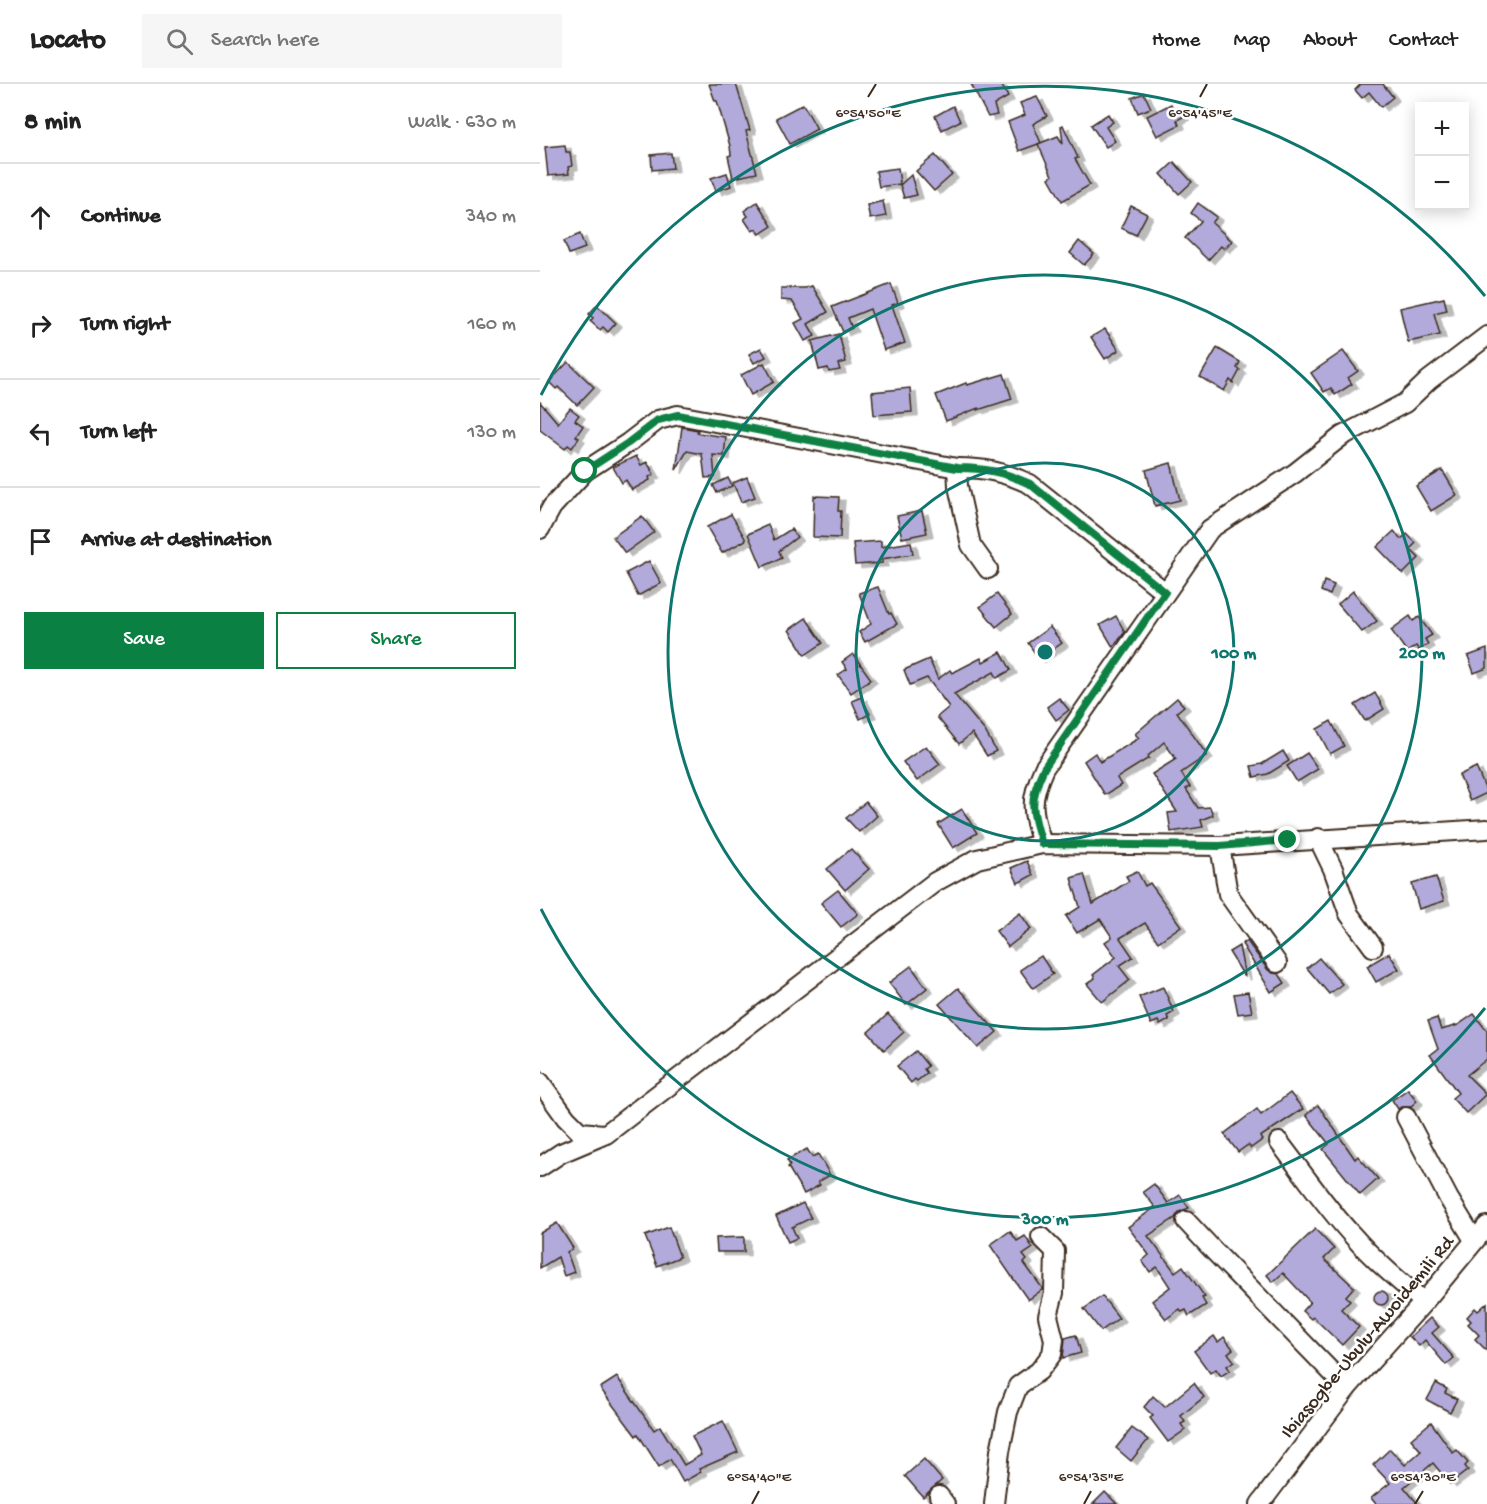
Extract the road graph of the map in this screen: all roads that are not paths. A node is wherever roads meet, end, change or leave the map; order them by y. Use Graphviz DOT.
graph roads {
  1 [pos="1487,336"];
  2 [pos="957,468"];
  3 [pos="540,529"];
  4 [pos="988,569"];
  5 [pos="1165,592"];
  6 [pos="1487,829"];
  7 [pos="1318,838"];
  8 [pos="1042,844"];
  9 [pos="1220,846"];
  10 [pos="1373,947"];
  11 [pos="1277,963"];
  12 [pos="540,1082"];
  13 [pos="1406,1117"];
  14 [pos="566,1118"];
  15 [pos="606,1134"];
  16 [pos="1279,1142"];
  17 [pos="561,1154"];
  18 [pos="540,1167"];
  19 [pos="1186,1221"];
  20 [pos="1487,1226"];
  21 [pos="1041,1237"];
  22 [pos="1474,1240"];
  23 [pos="1424,1302"];
  24 [pos="1347,1388"];
  25 [pos="994,1504"];
  26 [pos="1260,1504"];
  1 -- 5 [label="street"];
  2 -- 3 [label="street"];
  2 -- 4 [label="street"];
  2 -- 5 [label="street"];
  5 -- 8 [label="street"];
  6 -- 7 [label="street"];
  7 -- 9 [label="street"];
  7 -- 10 [label="street"];
  8 -- 9 [label="street"];
  8 -- 15 [label="street"];
  9 -- 11 [label="street"];
  12 -- 14 [label="street"];
  13 -- 22 [label="street"];
  14 -- 15 [label="street"];
  14 -- 17 [label="street"];
  15 -- 17 [label="street"];
  16 -- 23 [label="street"];
  17 -- 18 [label="street"];
  19 -- 24 [label="street"];
  20 -- 22 [label="street, Ibiasogbe-Ubulu-Awoidemili Rd"];
  21 -- 25 [label="street"];
  22 -- 23 [label="street, Ibiasogbe-Ubulu-Awoidemili Rd"];
  23 -- 24 [label="street, Ibiasogbe-Ubulu-Awoidemili Rd"];
  24 -- 26 [label="street, Ibiasogbe-Ubulu-Awoidemili Rd"];
}
